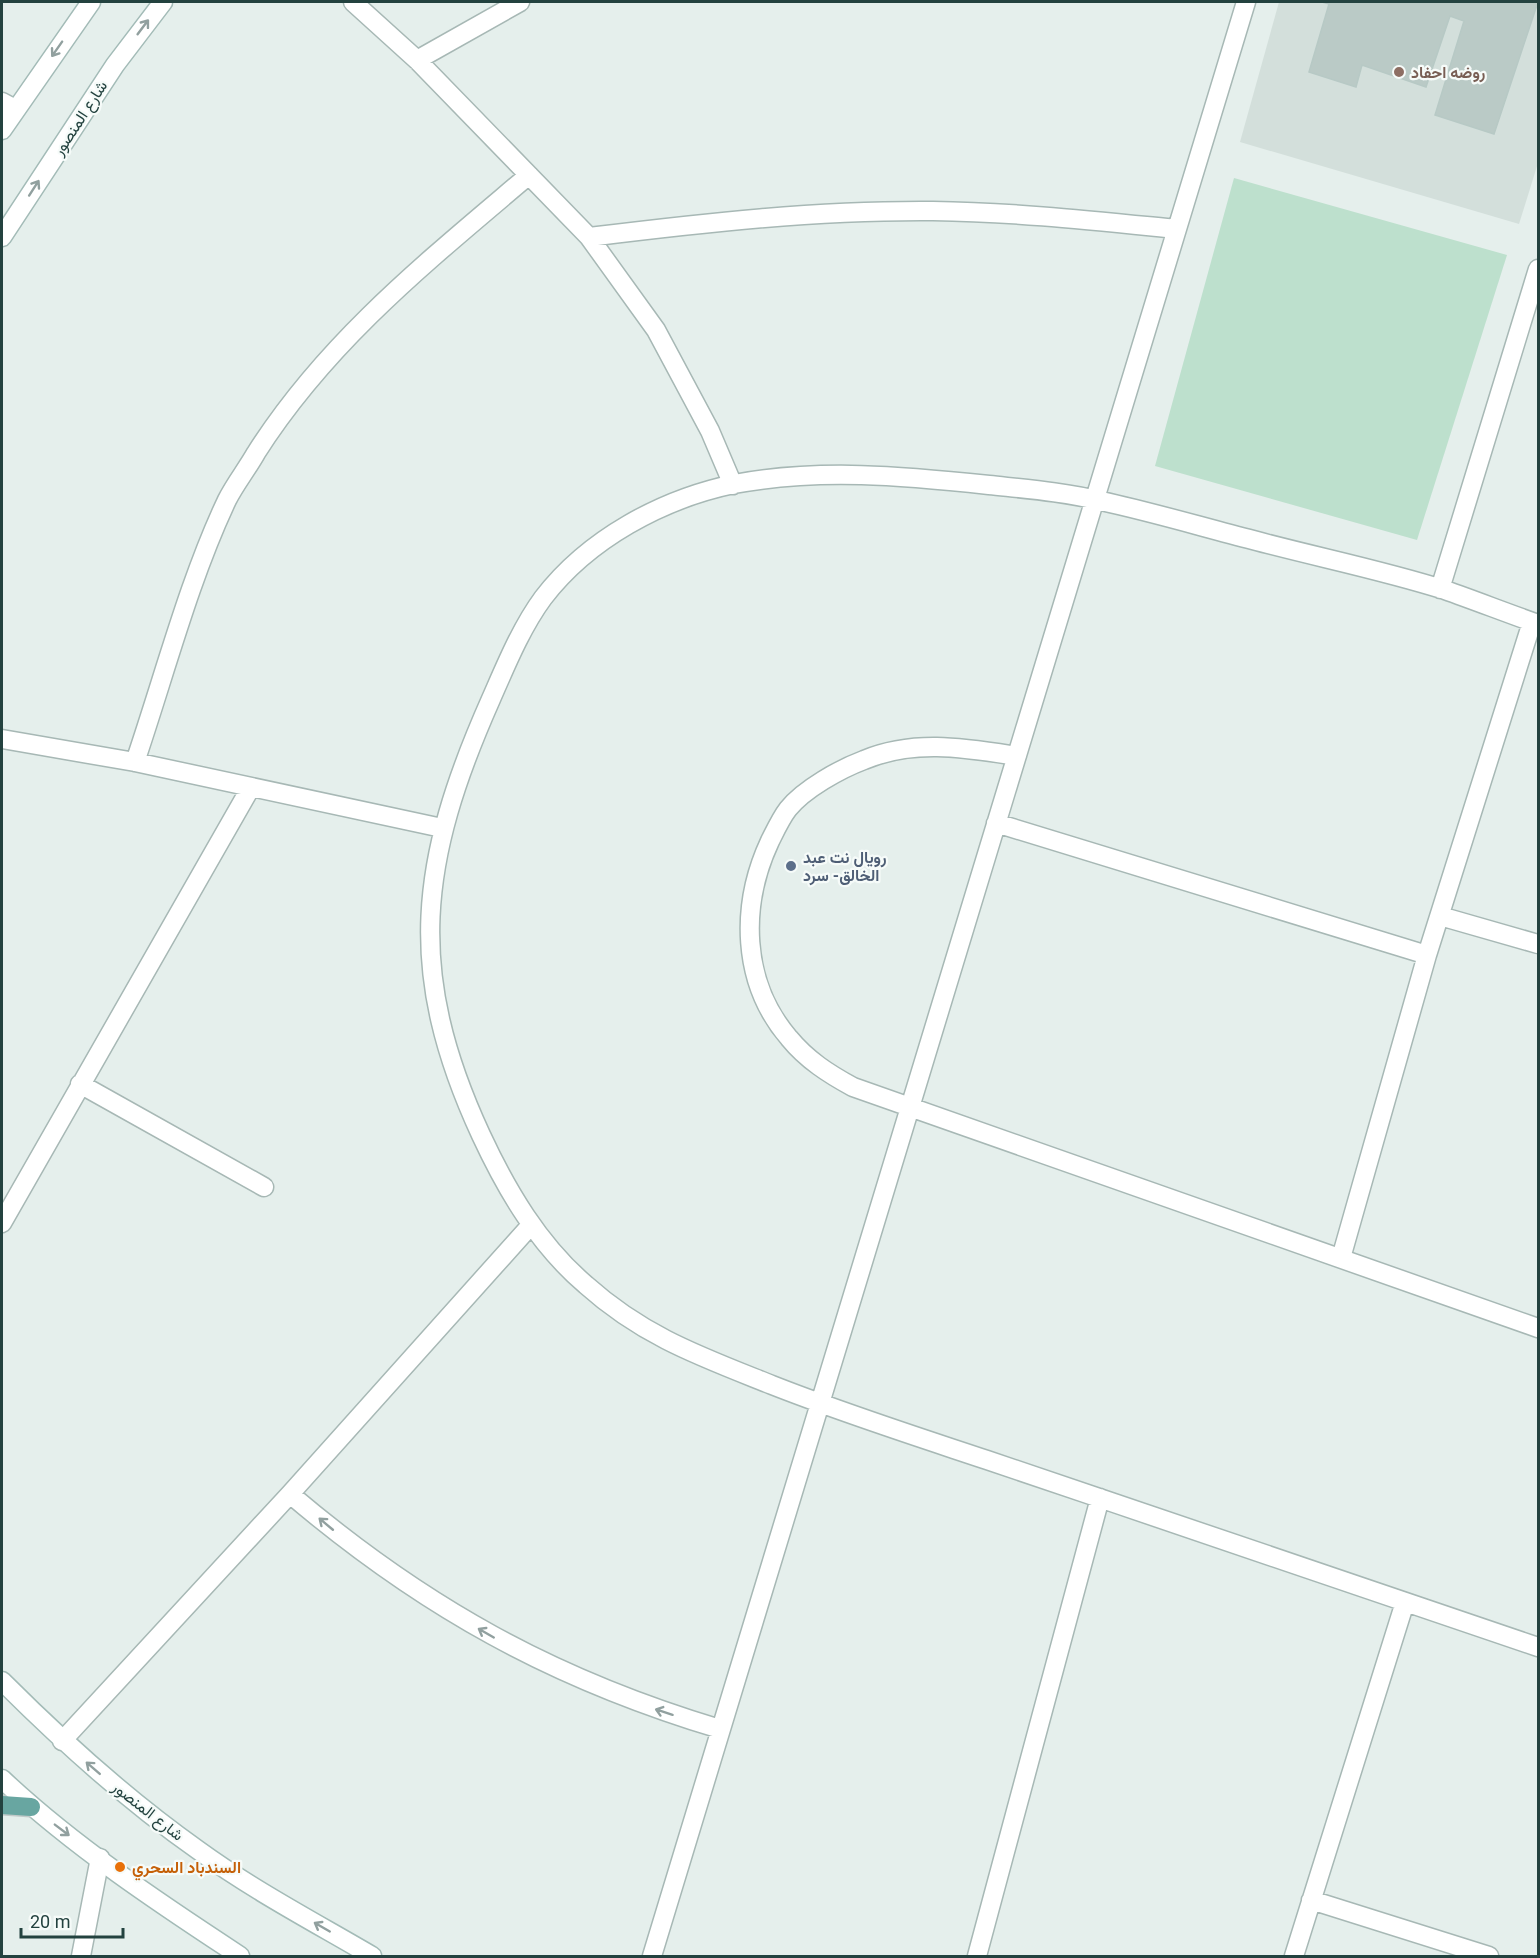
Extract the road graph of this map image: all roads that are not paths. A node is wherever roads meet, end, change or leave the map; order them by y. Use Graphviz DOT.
graph roads {
  1 [pos="91,2"];
  2 [pos="163,2"];
  3 [pos="353,2"];
  4 [pos="520,2"];
  5 [pos="1246,2"];
  6 [pos="417,60"];
  7 [pos="8,106"];
  8 [pos="2,130"];
  9 [pos="529,175"];
  10 [pos="1177,229"];
  11 [pos="2,235"];
  12 [pos="589,237"];
  13 [pos="1539,269"];
  14 [pos="733,484"];
  15 [pos="1095,499"];
  16 [pos="1440,589"];
  17 [pos="1535,623"];
  18 [pos="2,739"];
  19 [pos="1017,756"];
  20 [pos="135,762"];
  21 [pos="250,787"];
  22 [pos="996,823"];
  23 [pos="442,828"];
  24 [pos="1440,916"];
  25 [pos="1539,944"];
  26 [pos="1427,955"];
  27 [pos="80,1084"];
  28 [pos="910,1107"];
  29 [pos="264,1187"];
  30 [pos="2,1223"];
  31 [pos="531,1225"];
  32 [pos="1341,1258"];
  33 [pos="1539,1328"];
  34 [pos="819,1403"];
  35 [pos="290,1494"];
  36 [pos="1100,1498"];
  37 [pos="1405,1602"];
  38 [pos="1539,1647"];
  39 [pos="2,1681"];
  40 [pos="720,1729"];
  41 [pos="62,1741"];
  42 [pos="2,1779"];
  43 [pos="2,1805"];
  44 [pos="31,1807"];
  45 [pos="100,1858"];
  46 [pos="1311,1900"];
  47 [pos="81,1956"];
  48 [pos="240,1956"];
  49 [pos="372,1956"];
  50 [pos="652,1956"];
  51 [pos="977,1956"];
  52 [pos="1294,1956"];
  53 [pos="1489,1956"];
  1 -- 7 [label="street, one-way"];
  11 -- 2 [label="street, شارع المنصور, one-way"];
  3 -- 6 [label="street"];
  4 -- 6 [label="street"];
  5 -- 10 [label="street"];
  6 -- 9 [label="street"];
  7 -- 8 [label="street"];
  9 -- 12 [label="street"];
  9 -- 20 [label="street"];
  10 -- 12 [label="street"];
  10 -- 15 [label="street"];
  12 -- 14 [label="street"];
  13 -- 16 [label="street"];
  14 -- 15 [label="street"];
  14 -- 23 [label="street"];
  15 -- 16 [label="street"];
  15 -- 19 [label="street"];
  16 -- 17 [label="street"];
  17 -- 24 [label="street"];
  18 -- 20 [label="street"];
  19 -- 22 [label="street"];
  19 -- 28 [label="street"];
  20 -- 21 [label="street"];
  21 -- 23 [label="street"];
  21 -- 27 [label="street"];
  22 -- 26 [label="street"];
  22 -- 28 [label="street"];
  23 -- 31 [label="street"];
  24 -- 25 [label="street"];
  24 -- 26 [label="street"];
  26 -- 32 [label="street"];
  27 -- 29 [label="street"];
  27 -- 30 [label="street"];
  28 -- 32 [label="street"];
  28 -- 34 [label="street"];
  31 -- 34 [label="street"];
  31 -- 35 [label="street"];
  32 -- 33 [label="street"];
  34 -- 36 [label="street"];
  34 -- 40 [label="street"];
  40 -- 35 [label="street, one-way"];
  35 -- 41 [label="street"];
  36 -- 37 [label="street"];
  36 -- 51 [label="street"];
  37 -- 38 [label="street"];
  37 -- 46 [label="street"];
  39 -- 41 [label="street, شارع المنصور"];
  40 -- 50 [label="street"];
  49 -- 41 [label="street, شارع المنصور, one-way"];
  42 -- 44 [label="street"];
  43 -- 44 [label="main road"];
  44 -- 45 [label="street, one-way"];
  45 -- 47 [label="street"];
  45 -- 48 [label="street"];
  46 -- 52 [label="street"];
  46 -- 53 [label="street"];
}
